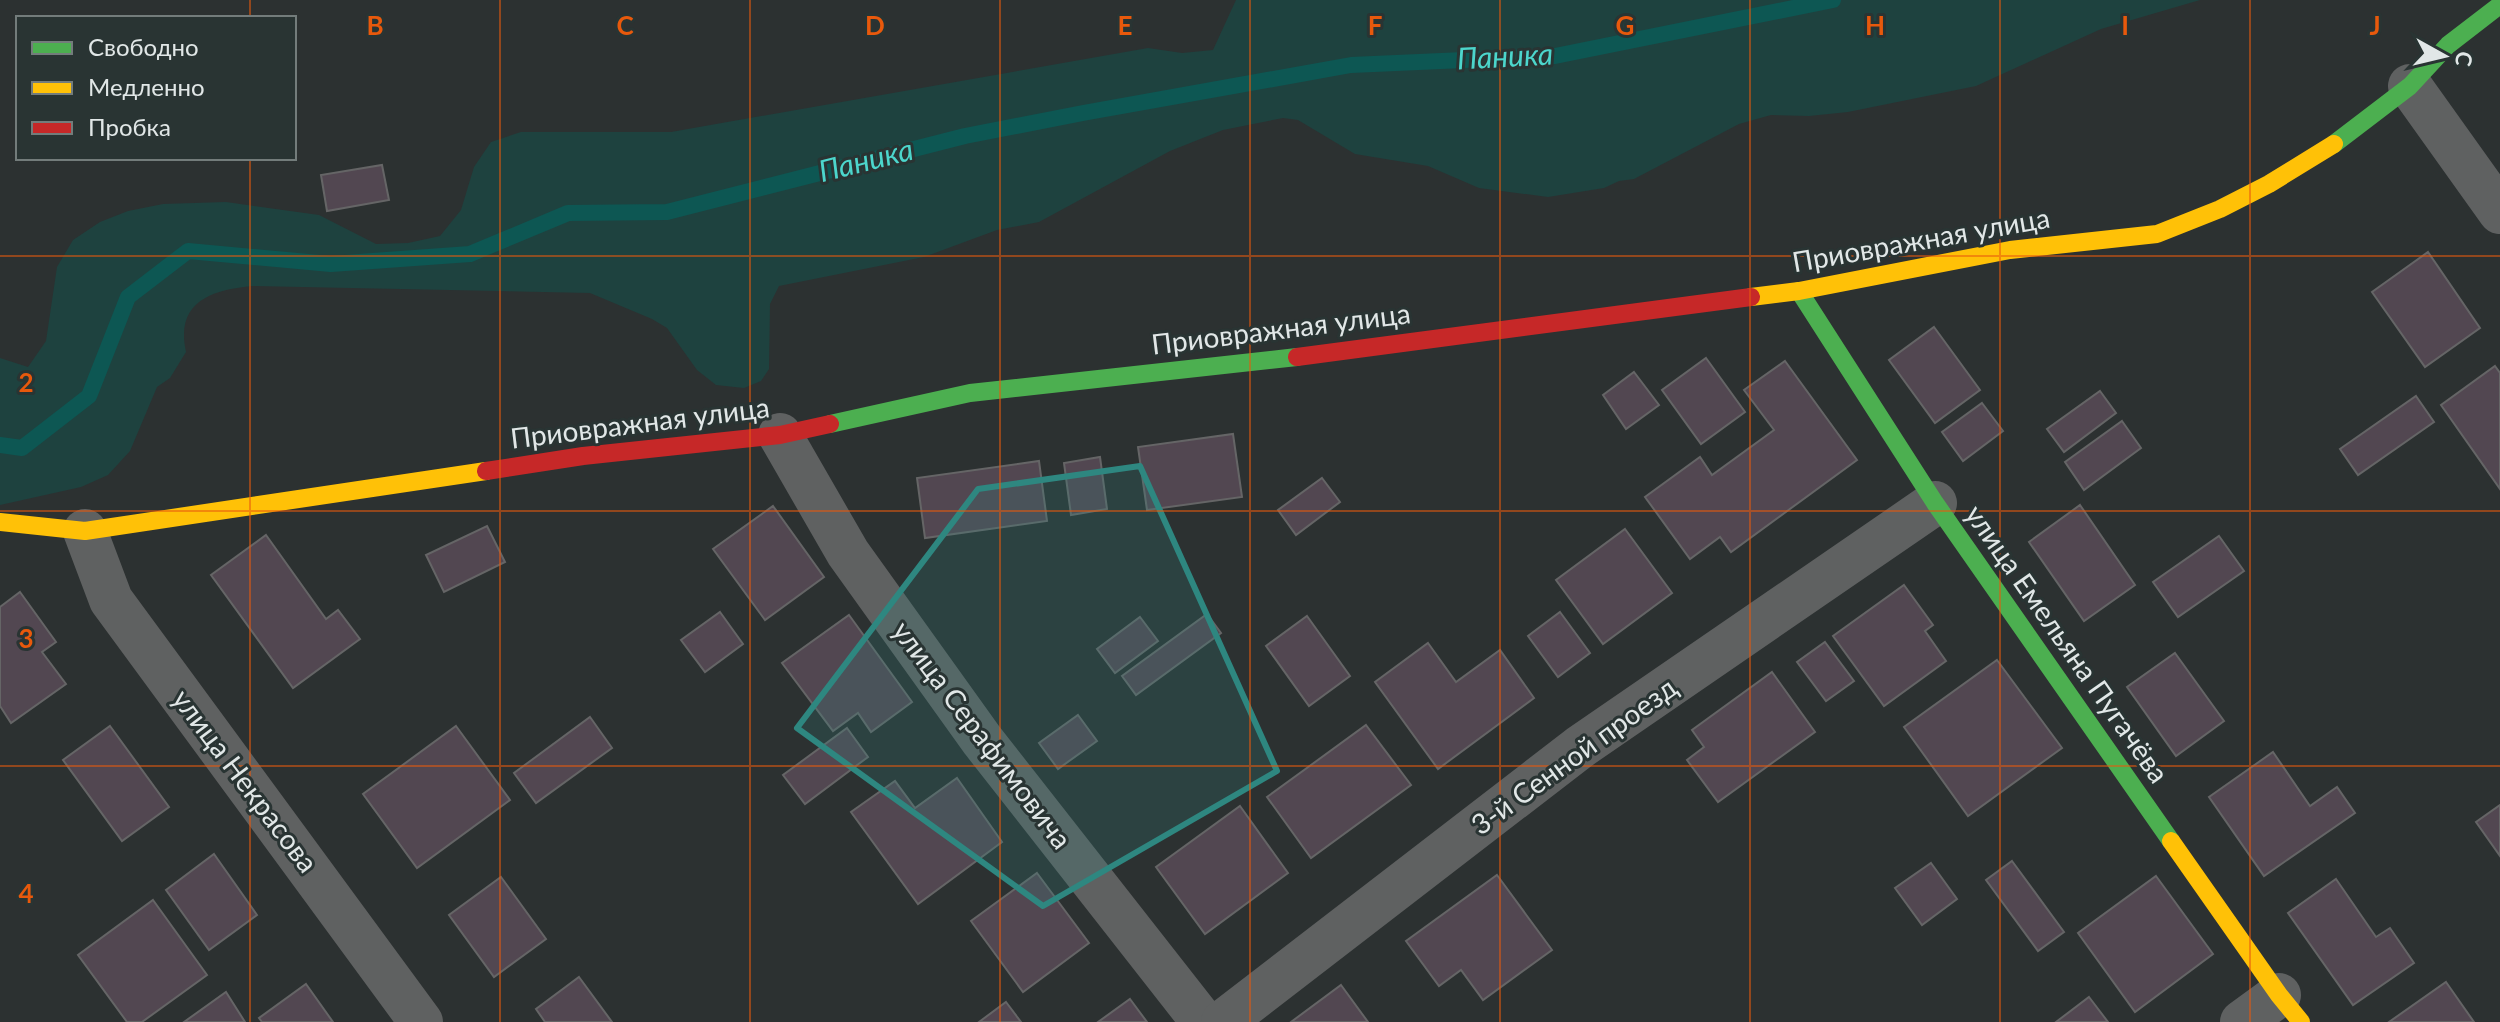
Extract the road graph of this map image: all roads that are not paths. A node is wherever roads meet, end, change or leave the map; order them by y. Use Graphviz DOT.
graph roads {
  1 [pos="2500,5"];
  2 [pos="2410,86"];
  3 [pos="2500,212"];
  4 [pos="1799,291"];
  5 [pos="780,435"];
  6 [pos="1935,503"];
  7 [pos="0,522"];
  8 [pos="85,531"];
  9 [pos="2290,1008"];
  10 [pos="421,1022"];
  11 [pos="1203,1022"];
  12 [pos="1223,1022"];
  13 [pos="2242,1022"];
  1 -- 2 [label="street, Приовражная улица"];
  2 -- 3 [label="street"];
  2 -- 4 [label="street, Приовражная улица"];
  4 -- 5 [label="street, Приовражная улица"];
  4 -- 6 [label="street, улица Емельяна Пугачёва"];
  5 -- 8 [label="street, Приовражная улица"];
  5 -- 11 [label="street, улица Серафимовича"];
  6 -- 9 [label="street, улица Емельяна Пугачёва"];
  6 -- 12 [label="street, 3-й Сенной проезд"];
  7 -- 8 [label="street, Приовражная улица"];
  8 -- 10 [label="street, улица Некрасова"];
  9 -- 13 [label="street"];
}
